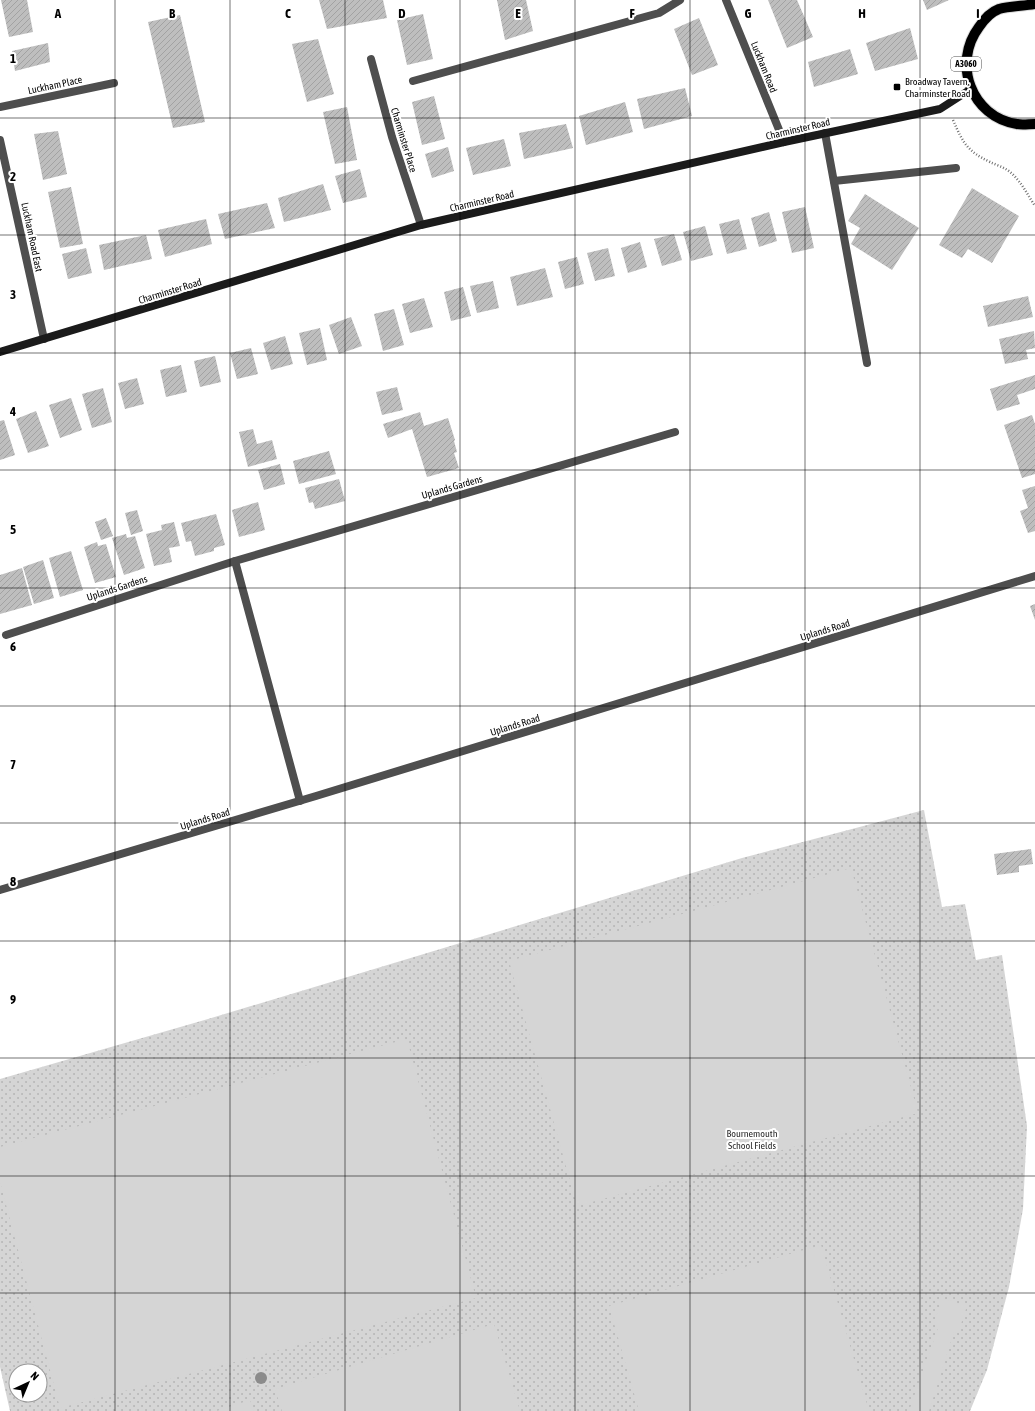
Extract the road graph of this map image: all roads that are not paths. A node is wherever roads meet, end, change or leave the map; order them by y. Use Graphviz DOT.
graph roads {
  1 [pos="680,0"];
  2 [pos="726,0"];
  3 [pos="1035,2"];
  4 [pos="997,5"];
  5 [pos="371,59"];
  6 [pos="413,81"];
  7 [pos="114,83"];
  8 [pos="971,89"];
  9 [pos="0,107"];
  10 [pos="1035,124"];
  11 [pos="825,133"];
  12 [pos="0,140"];
  13 [pos="784,142"];
  14 [pos="956,168"];
  15 [pos="834,181"];
  16 [pos="421,225"];
  17 [pos="44,339"];
  18 [pos="0,352"];
  19 [pos="867,363"];
  20 [pos="675,432"];
  21 [pos="235,561"];
  22 [pos="1035,576"];
  23 [pos="6,635"];
  24 [pos="300,801"];
  25 [pos="0,890"];
  1 -- 6 [label="street"];
  2 -- 13 [label="street, Luckham Road"];
  3 -- 4 [label="main road, A3060"];
  4 -- 8 [label="main road, A3060"];
  5 -- 16 [label="street, Charminster Place"];
  7 -- 9 [label="street, Luckham Place"];
  8 -- 10 [label="main road, A3060"];
  8 -- 11 [label="main road, Charminster Road"];
  11 -- 13 [label="main road, Charminster Road"];
  11 -- 15 [label="street"];
  12 -- 17 [label="street, Luckham Road East"];
  13 -- 16 [label="main road, Charminster Road"];
  14 -- 15 [label="street"];
  15 -- 19 [label="street"];
  16 -- 17 [label="main road, Charminster Road"];
  17 -- 18 [label="main road, Charminster Road"];
  20 -- 21 [label="street, Uplands Gardens"];
  21 -- 23 [label="street, Uplands Gardens"];
  21 -- 24 [label="street"];
  22 -- 24 [label="street, Uplands Road"];
  24 -- 25 [label="street, Uplands Road"];
}
